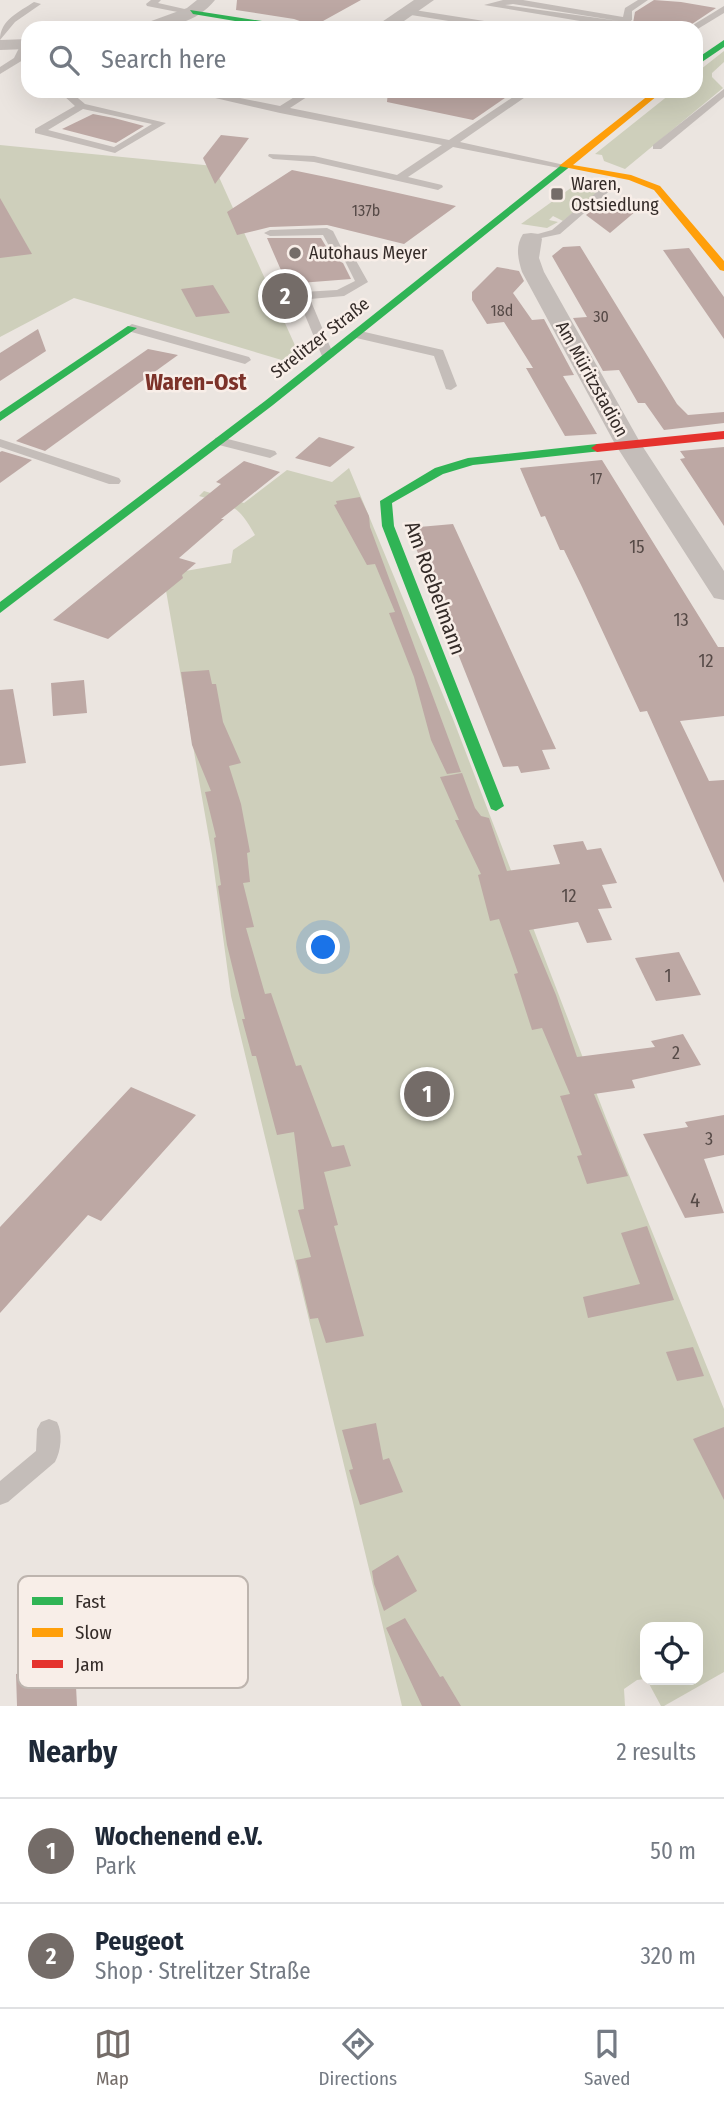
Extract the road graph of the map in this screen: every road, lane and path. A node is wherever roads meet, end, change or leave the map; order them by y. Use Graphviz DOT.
graph roads {
  1 [pos="157,0"];
  2 [pos="207,0"];
  3 [pos="426,0"];
  4 [pos="643,0"];
  5 [pos="37,4"];
  6 [pos="721,6"];
  7 [pos="192,12"];
  8 [pos="408,12"];
  9 [pos="168,21"];
  10 [pos="249,21"];
  11 [pos="393,21"];
  12 [pos="465,21"];
  13 [pos="600,21"];
  14 [pos="607,21"];
  15 [pos="622,21"];
  16 [pos="702,21"];
  17 [pos="0,37"];
  18 [pos="724,43"];
  19 [pos="0,45"];
  20 [pos="21,51"];
  21 [pos="21,55"];
  22 [pos="703,58"];
  23 [pos="0,71"];
  24 [pos="724,92"];
  25 [pos="72,98"];
  26 [pos="223,98"];
  27 [pos="300,98"];
  28 [pos="519,98"];
  29 [pos="650,98"];
  30 [pos="82,106"];
  31 [pos="280,110"];
  32 [pos="452,145"];
  33 [pos="657,147"];
  34 [pos="273,156"];
  35 [pos="564,166"];
  36 [pos="399,178"];
  37 [pos="438,187"];
  38 [pos="608,188"];
  39 [pos="270,233"];
  40 [pos="531,239"];
  41 [pos="724,268"];
  42 [pos="132,328"];
  43 [pos="356,334"];
  44 [pos="328,356"];
  45 [pos="245,360"];
  46 [pos="451,386"];
  47 [pos="0,416"];
  48 [pos="724,435"];
  49 [pos="220,441"];
  50 [pos="0,443"];
  51 [pos="628,444"];
  52 [pos="270,454"];
  53 [pos="114,481"];
  54 [pos="724,592"];
  55 [pos="0,609"];
  56 [pos="495,806"];
  57 [pos="50,1429"];
  58 [pos="0,1495"];
  1 -- 7 [label="lane"];
  2 -- 7 [label="street"];
  3 -- 8 [label="street"];
  4 -- 15 [label="lane"];
  5 -- 17 [label="lane"];
  6 -- 16 [label="lane"];
  7 -- 9 [label="street"];
  7 -- 10 [label="street"];
  8 -- 11 [label="street"];
  8 -- 12 [label="lane"];
  13 -- 14 [label="lane"];
  18 -- 22 [label="street"];
  19 -- 20 [label="street"];
  21 -- 23 [label="lane"];
  24 -- 33 [label="lane"];
  25 -- 30 [label="lane"];
  26 -- 31 [label="lane"];
  27 -- 31 [label="lane"];
  28 -- 32 [label="lane"];
  29 -- 35 [label="street, Strelitzer Straße"];
  30 -- 30 [label="lane"];
  31 -- 32 [label="lane"];
  32 -- 35 [label="lane"];
  32 -- 36 [label="lane"];
  34 -- 36 [label="lane"];
  35 -- 41 [label="street"];
  35 -- 43 [label="street, Strelitzer Straße"];
  36 -- 37 [label="lane"];
  38 -- 40 [label="lane, Am Müritzstadion"];
  39 -- 44 [label="lane"];
  40 -- 51 [label="street, Am Müritzstadion"];
  42 -- 45 [label="lane"];
  42 -- 47 [label="street"];
  43 -- 44 [label="street, Strelitzer Straße"];
  43 -- 46 [label="lane"];
  44 -- 49 [label="street, Strelitzer Straße"];
  48 -- 51 [label="street"];
  49 -- 52 [label="lane"];
  49 -- 55 [label="street, Strelitzer Straße"];
  50 -- 53 [label="lane"];
  51 -- 54 [label="street, Am Müritzstadion"];
  51 -- 56 [label="street, Am Roebelmann"];
  57 -- 58 [label="lane"];
}
